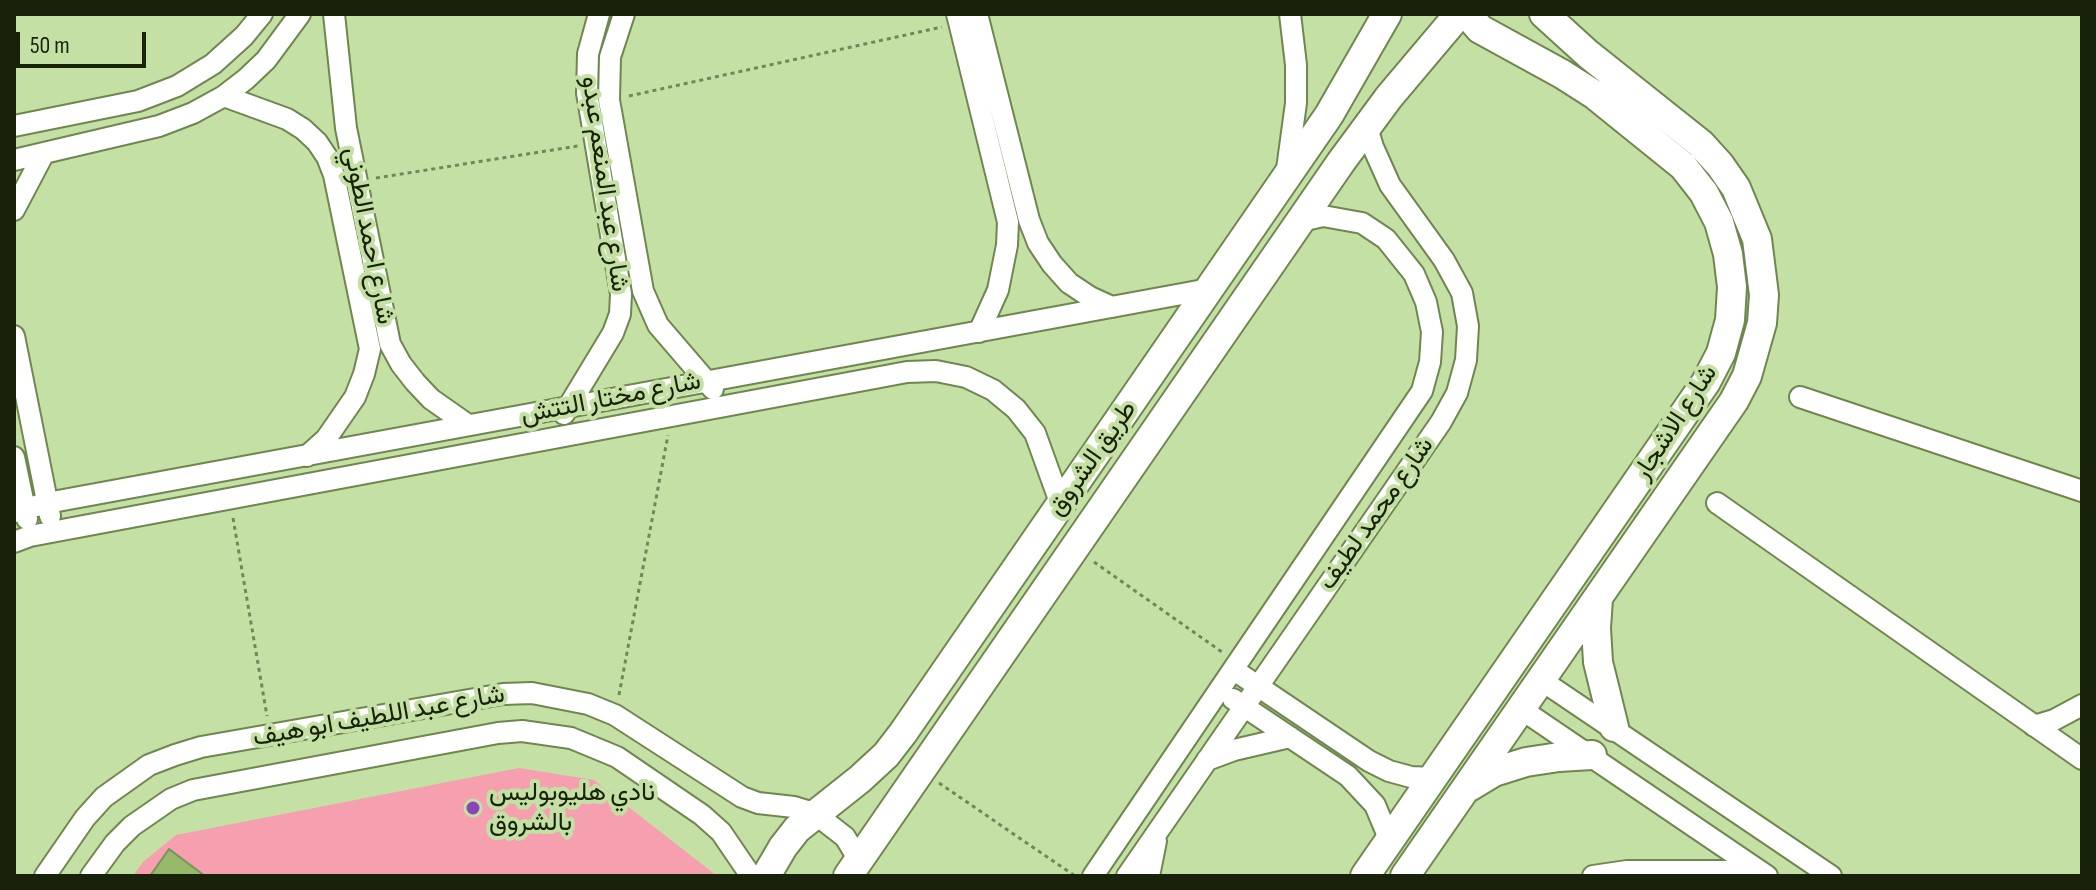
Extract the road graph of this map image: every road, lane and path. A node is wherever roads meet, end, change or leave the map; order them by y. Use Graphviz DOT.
graph roads {
  1 [pos="262,14"];
  2 [pos="300,14"];
  3 [pos="334,14"];
  4 [pos="599,14"];
  5 [pos="624,14"];
  6 [pos="1290,14"];
  7 [pos="1387,14"];
  8 [pos="1437,14"];
  9 [pos="1458,14"];
  10 [pos="1467,14"];
  11 [pos="1544,14"];
  12 [pos="965,17"];
  13 [pos="224,96"];
  14 [pos="609,100"];
  15 [pos="14,126"];
  16 [pos="1367,127"];
  17 [pos="595,143"];
  18 [pos="44,153"];
  19 [pos="14,160"];
  20 [pos="1285,179"];
  21 [pos="359,190"];
  22 [pos="339,202"];
  23 [pos="14,210"];
  24 [pos="1301,221"];
  25 [pos="1209,289"];
  26 [pos="1112,307"];
  27 [pos="979,332"];
  28 [pos="14,336"];
  29 [pos="884,350"];
  30 [pos="886,376"];
  31 [pos="708,381"];
  32 [pos="1800,397"];
  33 [pos="565,408"];
  34 [pos="715,408"];
  35 [pos="671,416"];
  36 [pos="468,425"];
  37 [pos="569,435"];
  38 [pos="397,440"];
  39 [pos="307,456"];
  40 [pos="14,457"];
  41 [pos="402,467"];
  42 [pos="2082,491"];
  43 [pos="229,499"];
  44 [pos="47,503"];
  45 [pos="1717,503"];
  46 [pos="1061,505"];
  47 [pos="1619,508"];
  48 [pos="19,510"];
  49 [pos="1647,527"];
  50 [pos="53,532"];
  51 [pos="22,539"];
  52 [pos="1075,548"];
  53 [pos="1598,599"];
  54 [pos="1236,667"];
  55 [pos="1541,680"];
  56 [pos="1258,686"];
  57 [pos="1220,690"];
  58 [pos="2082,705"];
  59 [pos="1245,706"];
  60 [pos="1521,709"];
  61 [pos="615,715"];
  62 [pos="2034,726"];
  63 [pos="1614,727"];
  64 [pos="270,735"];
  65 [pos="1290,737"];
  66 [pos="1592,755"];
  67 [pos="2082,759"];
  68 [pos="1207,760"];
  69 [pos="922,770"];
  70 [pos="1433,778"];
  71 [pos="1465,789"];
  72 [pos="814,813"];
  73 [pos="1158,831"];
  74 [pos="1390,841"];
  75 [pos="854,868"];
  76 [pos="1764,874"];
  77 [pos="45,876"];
  78 [pos="91,876"];
  79 [pos="751,876"];
  80 [pos="766,876"];
  81 [pos="1075,876"];
  82 [pos="1093,876"];
  83 [pos="1127,876"];
  84 [pos="1149,876"];
  85 [pos="1365,876"];
  86 [pos="1405,876"];
  87 [pos="1593,876"];
  88 [pos="1831,876"];
  1 -- 15 [label="street"];
  2 -- 13 [label="street"];
  3 -- 21 [label="street, شارع احمد الطوني"];
  4 -- 17 [label="street, شارع عبد المنعم عبدو"];
  5 -- 14 [label="street, شارع عبد المنعم عبدو"];
  6 -- 20 [label="street"];
  7 -- 20 [label="street, طريق الشروق"];
  8 -- 9 [label="street"];
  9 -- 16 [label="street, طريق الشروق"];
  10 -- 47 [label="street, شارع الاشجار"];
  11 -- 49 [label="street, شارع الاشجار"];
  12 -- 14 [label="path"];
  12 -- 26 [label="street"];
  12 -- 27 [label="street"];
  13 -- 18 [label="street"];
  13 -- 22 [label="street, شارع احمد الطوني"];
  14 -- 31 [label="street, شارع عبد المنعم عبدو"];
  16 -- 24 [label="street, طريق الشروق"];
  16 -- 56 [label="street, شارع محمد لطيف"];
  17 -- 21 [label="path"];
  17 -- 33 [label="street, شارع عبد المنعم عبدو"];
  18 -- 19 [label="street"];
  18 -- 23 [label="street"];
  20 -- 25 [label="street, طريق الشروق"];
  21 -- 22 [label="street"];
  21 -- 36 [label="street, شارع احمد الطوني"];
  22 -- 39 [label="street, شارع احمد الطوني"];
  24 -- 52 [label="street, طريق الشروق"];
  24 -- 54 [label="street, شارع محمد لطيف"];
  25 -- 26 [label="street, شارع مختار التتش"];
  25 -- 46 [label="street, طريق الشروق"];
  26 -- 27 [label="street, شارع مختار التتش"];
  27 -- 29 [label="street, شارع مختار التتش"];
  28 -- 44 [label="street"];
  29 -- 30 [label="street"];
  29 -- 31 [label="street, شارع مختار التتش"];
  30 -- 34 [label="street, شارع مختار التتش"];
  30 -- 46 [label="street, شارع مختار التتش"];
  31 -- 33 [label="street, شارع مختار التتش"];
  31 -- 34 [label="street, شارع عبد المنعم عبدو"];
  32 -- 42 [label="street"];
  33 -- 36 [label="street, شارع مختار التتش"];
  33 -- 37 [label="street"];
  34 -- 35 [label="street, شارع مختار التتش"];
  35 -- 37 [label="street, شارع مختار التتش"];
  35 -- 61 [label="path"];
  36 -- 38 [label="street, شارع مختار التتش"];
  37 -- 41 [label="street, شارع مختار التتش"];
  38 -- 39 [label="street, شارع مختار التتش"];
  38 -- 41 [label="street"];
  39 -- 44 [label="street, شارع مختار التتش"];
  40 -- 48 [label="street"];
  41 -- 43 [label="street, شارع مختار التتش"];
  43 -- 50 [label="street, شارع مختار التتش"];
  43 -- 64 [label="path"];
  44 -- 48 [label="street, شارع مختار التتش"];
  44 -- 50 [label="street"];
  45 -- 62 [label="street"];
  46 -- 72 [label="street, طريق الشروق"];
  47 -- 49 [label="street"];
  47 -- 70 [label="street, شارع الاشجار"];
  48 -- 51 [label="street"];
  49 -- 53 [label="street, شارع الاشجار"];
  50 -- 51 [label="street, شارع مختار التتش"];
  52 -- 54 [label="path"];
  52 -- 69 [label="street, طريق الشروق"];
  53 -- 55 [label="street, شارع الاشجار"];
  53 -- 63 [label="street"];
  54 -- 56 [label="street"];
  54 -- 57 [label="street, شارع محمد لطيف"];
  55 -- 60 [label="street, شارع الاشجار"];
  55 -- 63 [label="street"];
  56 -- 59 [label="street, شارع محمد لطيف"];
  56 -- 70 [label="street"];
  57 -- 59 [label="street"];
  57 -- 82 [label="street, شارع محمد لطيف"];
  58 -- 62 [label="street"];
  59 -- 65 [label="street"];
  59 -- 68 [label="street, شارع محمد لطيف"];
  60 -- 66 [label="street"];
  60 -- 71 [label="street, شارع الاشجار"];
  61 -- 64 [label="street, شارع عبد اللطيف ابو هيف"];
  61 -- 72 [label="street, شارع عبد اللطيف ابو هيف"];
  62 -- 67 [label="street"];
  63 -- 88 [label="street"];
  64 -- 77 [label="street, شارع عبد اللطيف ابو هيف"];
  65 -- 68 [label="street"];
  65 -- 74 [label="street"];
  66 -- 71 [label="street"];
  66 -- 76 [label="street"];
  68 -- 73 [label="street, شارع محمد لطيف"];
  69 -- 75 [label="street, طريق الشروق"];
  69 -- 81 [label="path"];
  70 -- 74 [label="street, شارع الاشجار"];
  71 -- 86 [label="street, شارع الاشجار"];
  72 -- 75 [label="street, شارع عبد اللطيف ابو هيف"];
  72 -- 80 [label="street, طريق الشروق"];
  73 -- 83 [label="street, شارع محمد لطيف"];
  73 -- 84 [label="street"];
  74 -- 85 [label="street, شارع الاشجار"];
  76 -- 87 [label="street"];
  78 -- 79 [label="street, شارع عبد اللطيف ابو هيف"];
}
